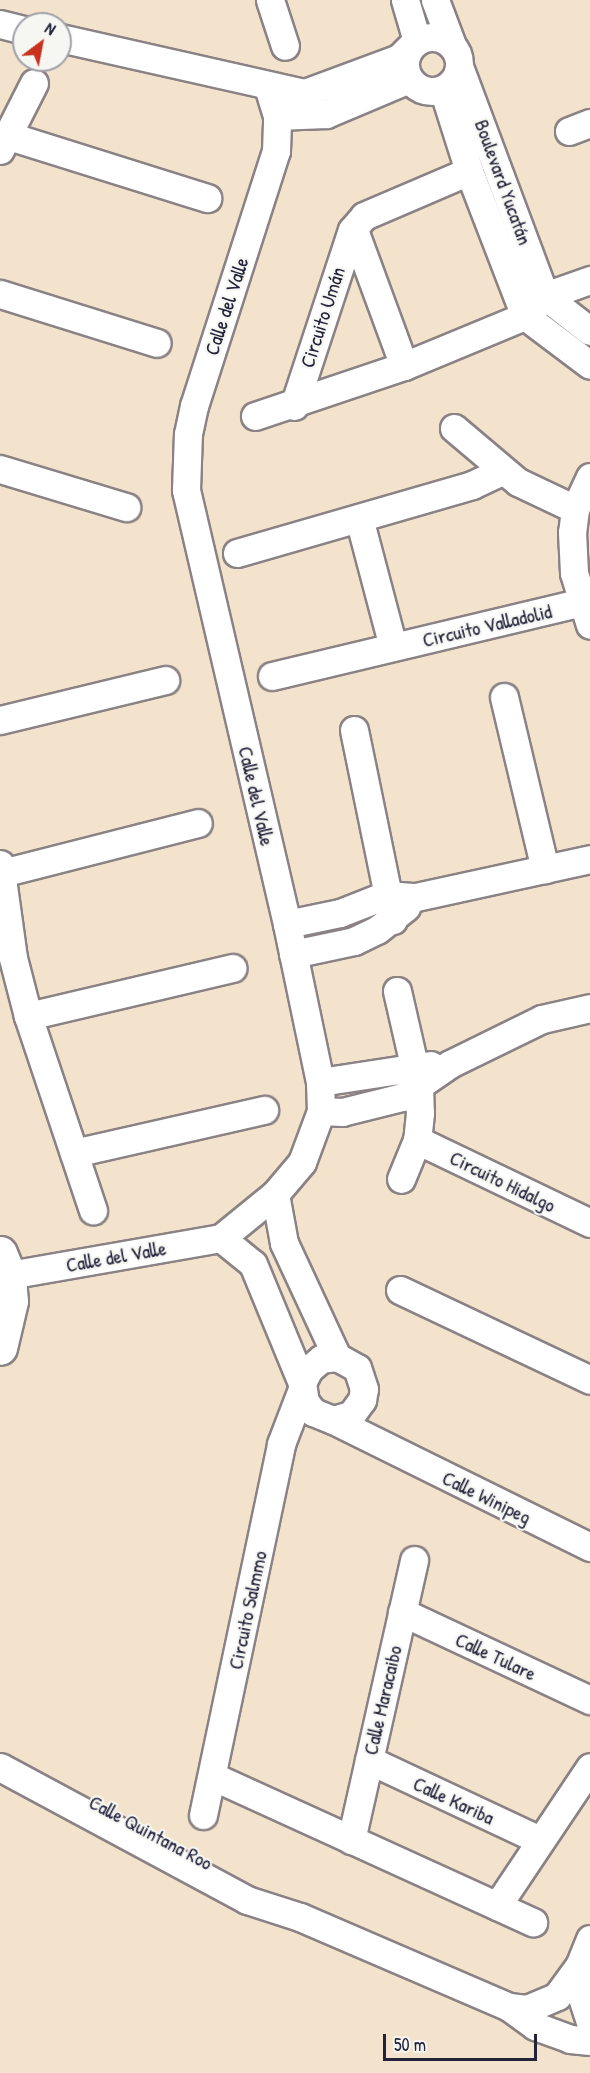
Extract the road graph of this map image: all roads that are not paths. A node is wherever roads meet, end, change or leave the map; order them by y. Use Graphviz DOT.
graph roads {
  1 [pos="270,0"];
  2 [pos="405,0"];
  3 [pos="435,0"];
  4 [pos="72,41"];
  5 [pos="414,43"];
  6 [pos="285,46"];
  7 [pos="452,68"];
  8 [pos="409,80"];
  9 [pos="34,82"];
  10 [pos="268,87"];
  11 [pos="277,116"];
  12 [pos="3,142"];
  13 [pos="469,171"];
  14 [pos="207,198"];
  15 [pos="354,230"];
  16 [pos="590,280"];
  17 [pos="0,294"];
  18 [pos="545,296"];
  19 [pos="525,316"];
  20 [pos="590,331"];
  21 [pos="157,344"];
  22 [pos="590,365"];
  23 [pos="404,366"];
  24 [pos="294,406"];
  25 [pos="255,416"];
  26 [pos="454,428"];
  27 [pos="0,469"];
  28 [pos="502,471"];
  29 [pos="590,477"];
  30 [pos="126,507"];
  31 [pos="575,509"];
  32 [pos="359,518"];
  33 [pos="237,553"];
  34 [pos="586,614"];
  35 [pos="393,647"];
  36 [pos="272,676"];
  37 [pos="165,680"];
  38 [pos="504,697"];
  39 [pos="0,720"];
  40 [pos="354,730"];
  41 [pos="198,823"];
  42 [pos="590,859"];
  43 [pos="1,869"];
  44 [pos="545,869"];
  45 [pos="390,908"];
  46 [pos="287,924"];
  47 [pos="293,954"];
  48 [pos="232,968"];
  49 [pos="397,991"];
  50 [pos="590,1008"];
  51 [pos="28,1016"];
  52 [pos="416,1076"];
  53 [pos="320,1082"];
  54 [pos="264,1110"];
  55 [pos="321,1111"];
  56 [pos="417,1140"];
  57 [pos="74,1154"];
  58 [pos="401,1179"];
  59 [pos="275,1194"];
  60 [pos="93,1210"];
  61 [pos="590,1223"];
  62 [pos="220,1238"];
  63 [pos="284,1243"];
  64 [pos="253,1263"];
  65 [pos="5,1264"];
  66 [pos="400,1290"];
  67 [pos="0,1348"];
  68 [pos="337,1358"];
  69 [pos="590,1380"];
  70 [pos="302,1386"];
  71 [pos="362,1400"];
  72 [pos="329,1419"];
  73 [pos="281,1444"];
  74 [pos="383,1447"];
  75 [pos="590,1547"];
  76 [pos="414,1560"];
  77 [pos="402,1612"];
  78 [pos="590,1700"];
  79 [pos="0,1748"];
  80 [pos="369,1760"];
  81 [pos="0,1767"];
  82 [pos="590,1767"];
  83 [pos="212,1776"];
  84 [pos="202,1815"];
  85 [pos="351,1839"];
  86 [pos="540,1840"];
  87 [pos="497,1906"];
  88 [pos="300,1917"];
  89 [pos="533,1923"];
  90 [pos="590,1939"];
  91 [pos="579,1966"];
  92 [pos="509,2007"];
  93 [pos="590,2023"];
  94 [pos="590,2041"];
  1 -- 6 [label="street"];
  2 -- 5 [label="street"];
  3 -- 7 [label="street"];
  4 -- 10 [label="street"];
  5 -- 7 [label="street"];
  5 -- 8 [label="street"];
  5 -- 10 [label="street"];
  7 -- 8 [label="street"];
  7 -- 13 [label="street, Boulevard Yucatán"];
  7 -- 18 [label="street, Boulevard Yucatán"];
  8 -- 11 [label="street"];
  9 -- 12 [label="street"];
  10 -- 11 [label="street, Calle del Valle"];
  11 -- 46 [label="street, Calle del Valle"];
  12 -- 14 [label="street"];
  13 -- 15 [label="street, Circuito Umán"];
  13 -- 19 [label="street, Boulevard Yucatán"];
  15 -- 23 [label="street, Circuito Umán"];
  15 -- 24 [label="street, Circuito Umán"];
  16 -- 18 [label="street"];
  17 -- 21 [label="street"];
  18 -- 19 [label="street"];
  18 -- 20 [label="street"];
  19 -- 22 [label="street"];
  19 -- 23 [label="street, Circuito Umán"];
  23 -- 24 [label="street, Circuito Umán"];
  24 -- 25 [label="street, Circuito Umán"];
  26 -- 28 [label="street"];
  27 -- 30 [label="street"];
  28 -- 31 [label="street"];
  28 -- 32 [label="street"];
  29 -- 31 [label="street, Circuito Valladolid"];
  31 -- 34 [label="street, Circuito Valladolid"];
  32 -- 33 [label="street"];
  32 -- 35 [label="street"];
  34 -- 35 [label="street, Circuito Valladolid"];
  35 -- 36 [label="street, Circuito Valladolid"];
  37 -- 39 [label="street"];
  38 -- 44 [label="street"];
  40 -- 45 [label="street"];
  41 -- 43 [label="street"];
  42 -- 44 [label="street"];
  43 -- 51 [label="street"];
  44 -- 45 [label="street"];
  45 -- 46 [label="street"];
  45 -- 47 [label="street"];
  46 -- 47 [label="street, Calle del Valle"];
  47 -- 53 [label="street, Calle del Valle"];
  48 -- 51 [label="street"];
  49 -- 52 [label="street"];
  50 -- 52 [label="street"];
  51 -- 57 [label="street"];
  52 -- 53 [label="street"];
  52 -- 55 [label="street"];
  52 -- 56 [label="street"];
  53 -- 55 [label="street, Calle del Valle"];
  54 -- 57 [label="street"];
  55 -- 59 [label="street, Calle del Valle"];
  56 -- 58 [label="street"];
  56 -- 61 [label="street, Circuito Hidalgo"];
  57 -- 60 [label="street"];
  59 -- 62 [label="street, Calle del Valle"];
  59 -- 63 [label="street"];
  62 -- 64 [label="street"];
  62 -- 65 [label="street, Calle del Valle"];
  63 -- 64 [label="street"];
  63 -- 68 [label="street"];
  64 -- 70 [label="street"];
  65 -- 67 [label="main road"];
  66 -- 69 [label="street"];
  68 -- 70 [label="street"];
  68 -- 71 [label="street"];
  70 -- 72 [label="street"];
  70 -- 73 [label="street, Circuito Salmmo"];
  71 -- 72 [label="street"];
  71 -- 74 [label="street"];
  72 -- 73 [label="street"];
  72 -- 74 [label="street, Calle Winipeg"];
  73 -- 83 [label="street, Circuito Salmmo"];
  74 -- 75 [label="street, Calle Winipeg"];
  76 -- 77 [label="street, Calle Maracaibo"];
  77 -- 78 [label="street, Calle Tulare"];
  77 -- 80 [label="street, Calle Maracaibo"];
  79 -- 88 [label="street, Calle Quintana Roo"];
  80 -- 85 [label="street, Calle Maracaibo"];
  80 -- 86 [label="street, Calle Kariba"];
  81 -- 88 [label="street, Calle Quintana Roo"];
  82 -- 86 [label="street"];
  83 -- 84 [label="street, Circuito Salmmo"];
  83 -- 85 [label="street"];
  85 -- 87 [label="street"];
  86 -- 87 [label="street"];
  87 -- 89 [label="street"];
  88 -- 92 [label="street, Calle Quintana Roo"];
  90 -- 91 [label="street"];
  91 -- 92 [label="street, Calle Quintana Roo"];
  91 -- 93 [label="street"];
  92 -- 94 [label="street, Calle Quintana Roo"];
}
